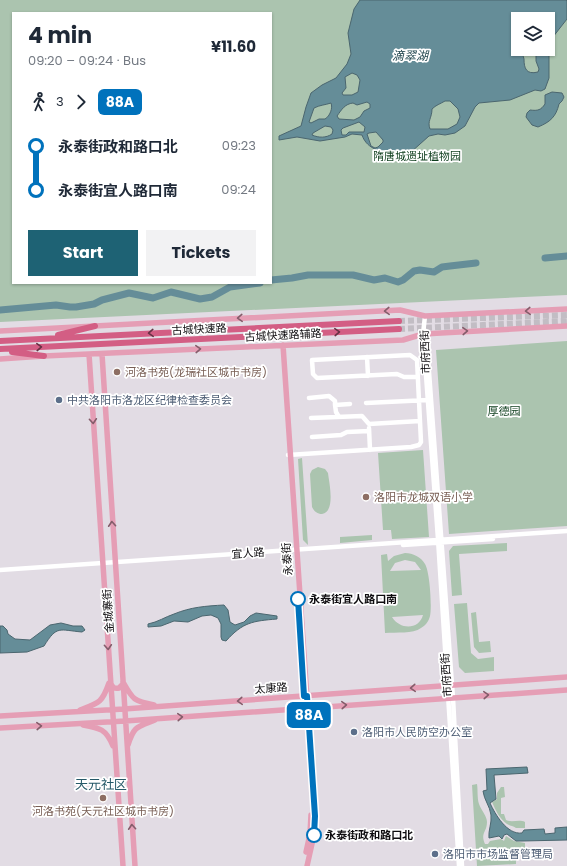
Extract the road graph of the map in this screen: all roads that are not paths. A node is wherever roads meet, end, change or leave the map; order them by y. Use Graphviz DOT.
graph roads {
  1 [pos="567,309"];
  2 [pos="425,316"];
  3 [pos="399,321"];
  4 [pos="96,326"];
  5 [pos="567,326"];
  6 [pos="399,329"];
  7 [pos="0,331"];
  8 [pos="424,334"];
  9 [pos="0,336"];
  10 [pos="40,338"];
  11 [pos="0,341"];
  12 [pos="282,345"];
  13 [pos="0,350"];
  14 [pos="89,354"];
  15 [pos="102,354"];
  16 [pos="44,356"];
  17 [pos="367,357"];
  18 [pos="0,359"];
  19 [pos="368,376"];
  20 [pos="417,377"];
  21 [pos="309,398"];
  22 [pos="418,400"];
  23 [pos="428,400"];
  24 [pos="366,403"];
  25 [pos="350,404"];
  26 [pos="335,405"];
  27 [pos="339,417"];
  28 [pos="311,418"];
  29 [pos="420,421"];
  30 [pos="368,424"];
  31 [pos="368,431"];
  32 [pos="312,437"];
  33 [pos="370,450"];
  34 [pos="289,455"];
  35 [pos="567,532"];
  36 [pos="440,541"];
  37 [pos="296,551"];
  38 [pos="115,564"];
  39 [pos="102,565"];
  40 [pos="0,572"];
  41 [pos="567,677"];
  42 [pos="110,682"];
  43 [pos="122,682"];
  44 [pos="449,686"];
  45 [pos="567,690"];
  46 [pos="306,696"];
  47 [pos="450,698"];
  48 [pos="160,706"];
  49 [pos="143,707"];
  50 [pos="306,708"];
  51 [pos="124,709"];
  52 [pos="112,710"];
  53 [pos="94,711"];
  54 [pos="74,712"];
  55 [pos="0,716"];
  56 [pos="161,718"];
  57 [pos="144,719"];
  58 [pos="113,721"];
  59 [pos="125,721"];
  60 [pos="95,722"];
  61 [pos="73,724"];
  62 [pos="0,728"];
  63 [pos="127,749"];
  64 [pos="115,750"];
  65 [pos="123,866"];
  66 [pos="135,866"];
  67 [pos="303,866"];
  68 [pos="307,866"];
  69 [pos="459,866"];
  70 [pos="462,866"];
  1 -- 2 [label="main road, 古城快速路辅路, one-way"];
  2 -- 4 [label="main road, 古城快速路辅路, one-way"];
  2 -- 8 [label="street, 市府西街"];
  3 -- 10 [label="highway, 古城快速路, one-way"];
  4 -- 7 [label="main road, 古城快速路辅路"];
  4 -- 10 [label="highway"];
  8 -- 5 [label="main road, 古城快速路辅路, one-way"];
  13 -- 6 [label="highway, 古城快速路, one-way"];
  8 -- 12 [label="main road, 古城快速路辅路"];
  8 -- 23 [label="street, 市府西街"];
  8 -- 36 [label="street, 市府西街"];
  9 -- 10 [label="highway"];
  10 -- 11 [label="highway, 古城快速路"];
  15 -- 12 [label="main road, 古城快速路辅路, one-way"];
  12 -- 34 [label="main road, 永泰街"];
  13 -- 16 [label="highway"];
  14 -- 15 [label="main road, 古城快速路辅路"];
  14 -- 16 [label="main road, 古城快速路辅路"];
  14 -- 39 [label="main road, 金城寨街, one-way"];
  38 -- 15 [label="main road, 金城寨街, one-way"];
  16 -- 18 [label="main road, 古城快速路辅路"];
  17 -- 19 [label="street"];
  17 -- 19 [label="street"];
  17 -- 20 [label="street"];
  19 -- 20 [label="street"];
  20 -- 22 [label="street"];
  21 -- 26 [label="street"];
  22 -- 23 [label="street"];
  22 -- 24 [label="street"];
  22 -- 29 [label="street"];
  23 -- 36 [label="street, 市府西街"];
  25 -- 26 [label="street"];
  26 -- 27 [label="street"];
  27 -- 28 [label="street"];
  27 -- 30 [label="street"];
  29 -- 30 [label="street"];
  29 -- 33 [label="street"];
  30 -- 31 [label="street"];
  31 -- 32 [label="street"];
  31 -- 33 [label="street"];
  33 -- 34 [label="street"];
  34 -- 37 [label="main road, 永泰街"];
  35 -- 36 [label="street, 宜人路"];
  36 -- 37 [label="street, 宜人路"];
  36 -- 44 [label="street, 市府西街"];
  37 -- 38 [label="street, 宜人路"];
  37 -- 46 [label="main road, 永泰街"];
  38 -- 39 [label="street, 宜人路"];
  38 -- 43 [label="main road, 金城寨街"];
  39 -- 40 [label="street, 宜人路"];
  39 -- 42 [label="main road, 金城寨街, one-way"];
  41 -- 44 [label="main road, 太康路"];
  42 -- 43 [label="main road"];
  42 -- 52 [label="main road, 金城寨街"];
  42 -- 54 [label="main road"];
  43 -- 48 [label="main road"];
  43 -- 51 [label="main road, 金城寨街"];
  44 -- 46 [label="main road, 太康路, one-way"];
  44 -- 47 [label="street, 市府西街"];
  47 -- 45 [label="main road, 太康路, one-way"];
  46 -- 48 [label="main road, 太康路, one-way"];
  46 -- 50 [label="main road, 永泰街"];
  50 -- 47 [label="main road, 太康路, one-way"];
  47 -- 69 [label="street, 市府西街"];
  47 -- 70 [label="street, 市府西街"];
  48 -- 49 [label="main road, 太康路"];
  49 -- 51 [label="main road, 太康路"];
  49 -- 57 [label="main road"];
  56 -- 50 [label="main road, 太康路, one-way"];
  50 -- 67 [label="main road, 永泰街"];
  50 -- 68 [label="main road, 永泰街"];
  51 -- 52 [label="main road, 太康路"];
  51 -- 59 [label="main road, 金城寨街"];
  52 -- 53 [label="main road, 太康路"];
  52 -- 58 [label="main road, 金城寨街"];
  53 -- 54 [label="main road, 太康路"];
  53 -- 60 [label="main road"];
  54 -- 55 [label="main road, 太康路"];
  56 -- 57 [label="main road, 太康路"];
  56 -- 63 [label="main road"];
  57 -- 59 [label="main road, 太康路"];
  58 -- 59 [label="main road, 太康路"];
  58 -- 60 [label="main road, 太康路"];
  58 -- 64 [label="main road, 金城寨街"];
  59 -- 63 [label="main road, 金城寨街"];
  60 -- 61 [label="main road, 太康路"];
  62 -- 61 [label="main road, 太康路, one-way"];
  61 -- 64 [label="main road"];
  63 -- 64 [label="main road"];
  66 -- 63 [label="main road, 金城寨街, one-way"];
  64 -- 65 [label="main road, 金城寨街"];
}
